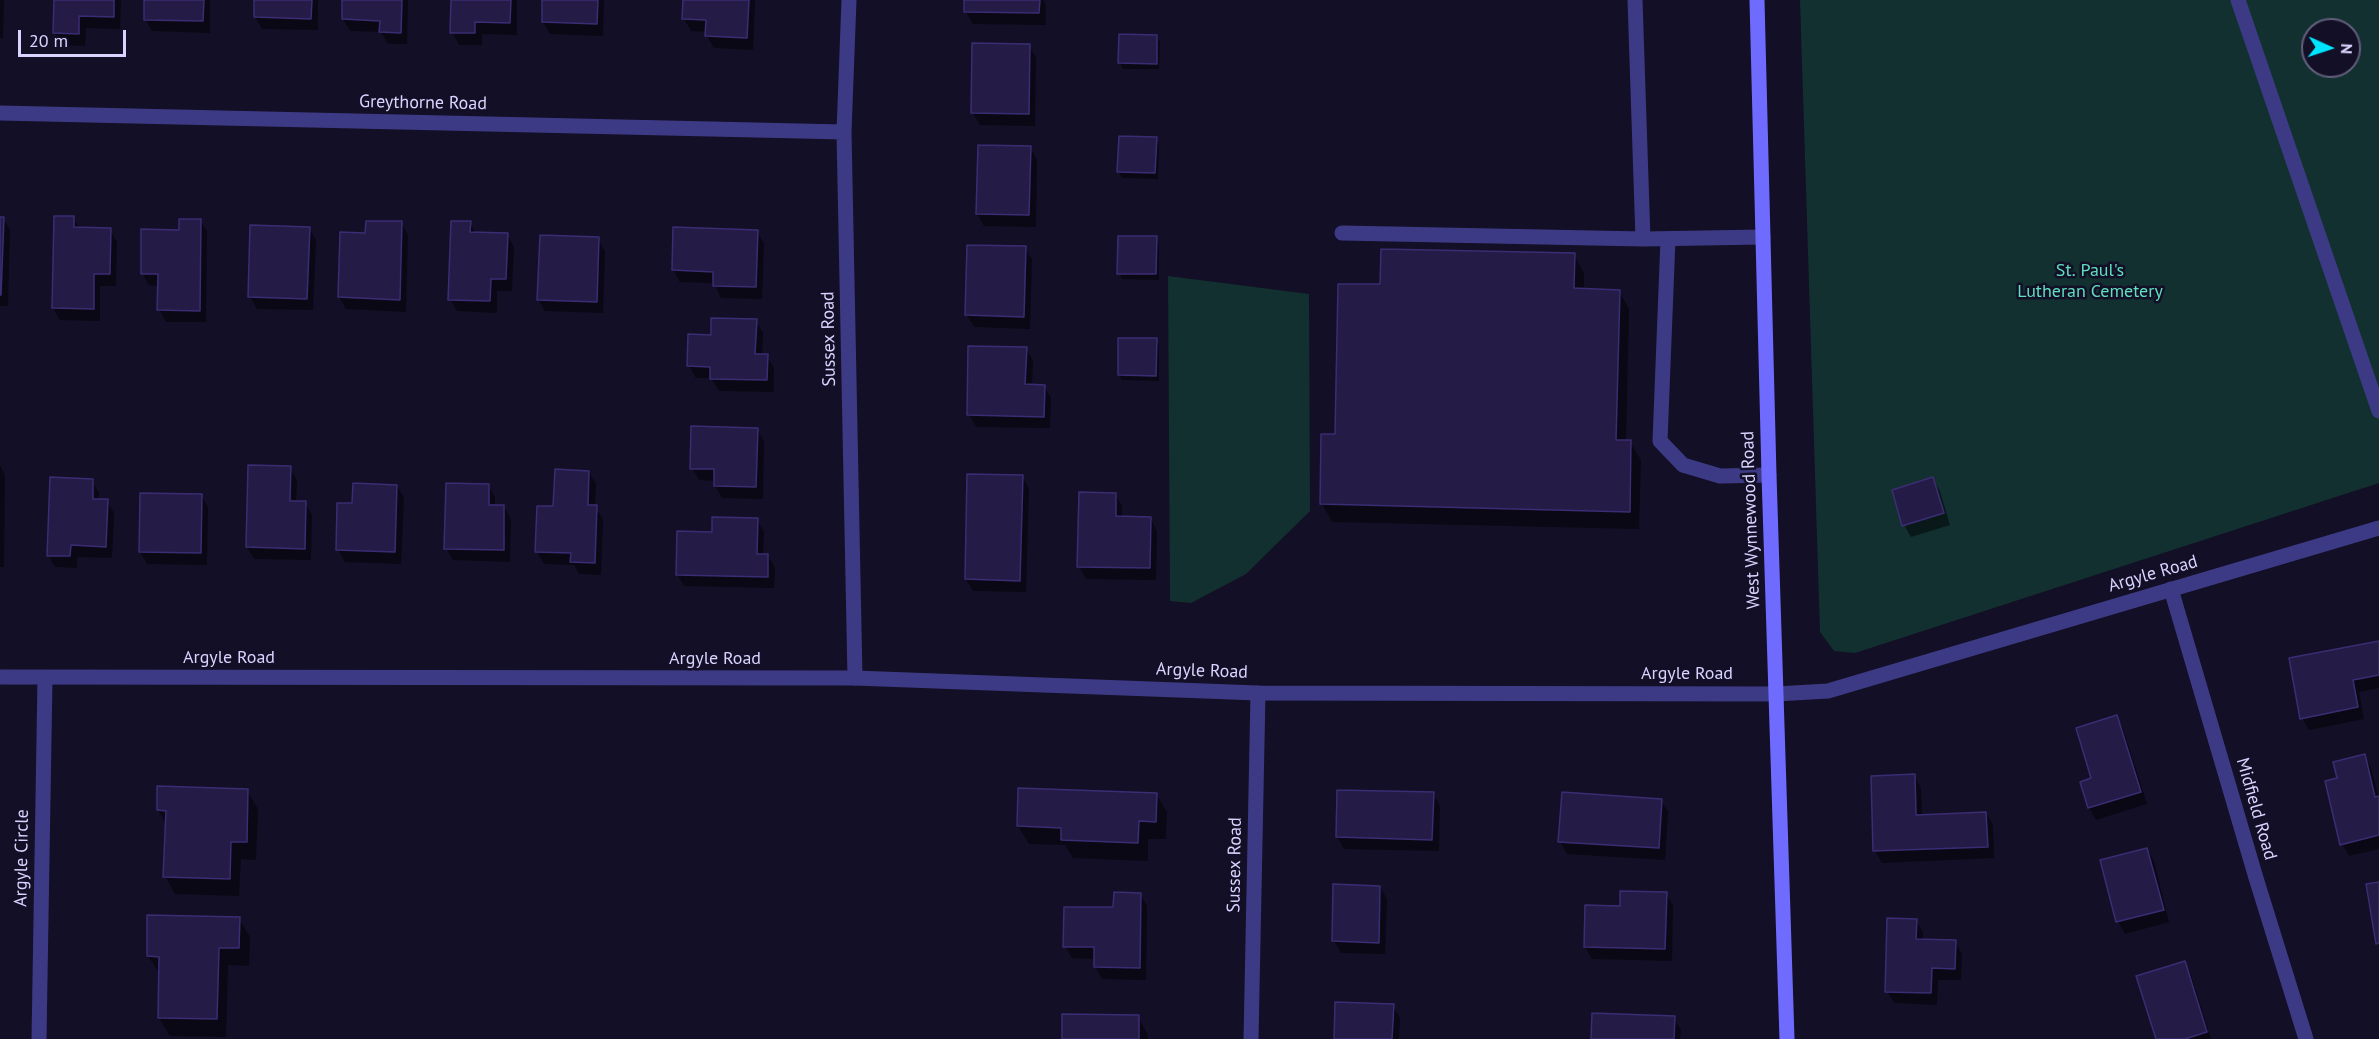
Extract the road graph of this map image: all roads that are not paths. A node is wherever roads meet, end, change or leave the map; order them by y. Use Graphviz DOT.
graph roads {
  1 [pos="849,0"];
  2 [pos="1635,0"];
  3 [pos="1757,0"];
  4 [pos="2238,0"];
  5 [pos="0,113"];
  6 [pos="844,132"];
  7 [pos="1342,233"];
  8 [pos="1763,237"];
  9 [pos="1643,239"];
  10 [pos="1668,239"];
  11 [pos="2379,411"];
  12 [pos="1769,475"];
  13 [pos="2379,528"];
  14 [pos="2171,589"];
  15 [pos="0,678"];
  16 [pos="45,678"];
  17 [pos="855,678"];
  18 [pos="1258,693"];
  19 [pos="1776,694"];
  20 [pos="39,1039"];
  21 [pos="1251,1039"];
  22 [pos="1788,1039"];
  23 [pos="2306,1039"];
  1 -- 6 [label="street, Sussex Road"];
  2 -- 9 [label="street"];
  3 -- 8 [label="main road, West Wynnewood Road"];
  4 -- 11 [label="street"];
  5 -- 6 [label="street, Greythorne Road"];
  6 -- 17 [label="street, Sussex Road"];
  7 -- 9 [label="street"];
  8 -- 10 [label="street"];
  8 -- 12 [label="main road, West Wynnewood Road"];
  9 -- 10 [label="street"];
  10 -- 12 [label="street"];
  12 -- 19 [label="main road, West Wynnewood Road"];
  13 -- 14 [label="street, Argyle Road"];
  14 -- 19 [label="street, Argyle Road"];
  14 -- 23 [label="street, Midfield Road"];
  15 -- 16 [label="street, Argyle Road"];
  16 -- 17 [label="street, Argyle Road"];
  16 -- 20 [label="street, Argyle Circle"];
  17 -- 18 [label="street, Argyle Road"];
  18 -- 19 [label="street, Argyle Road"];
  18 -- 21 [label="street, Sussex Road"];
  19 -- 22 [label="main road, West Wynnewood Road"];
}
